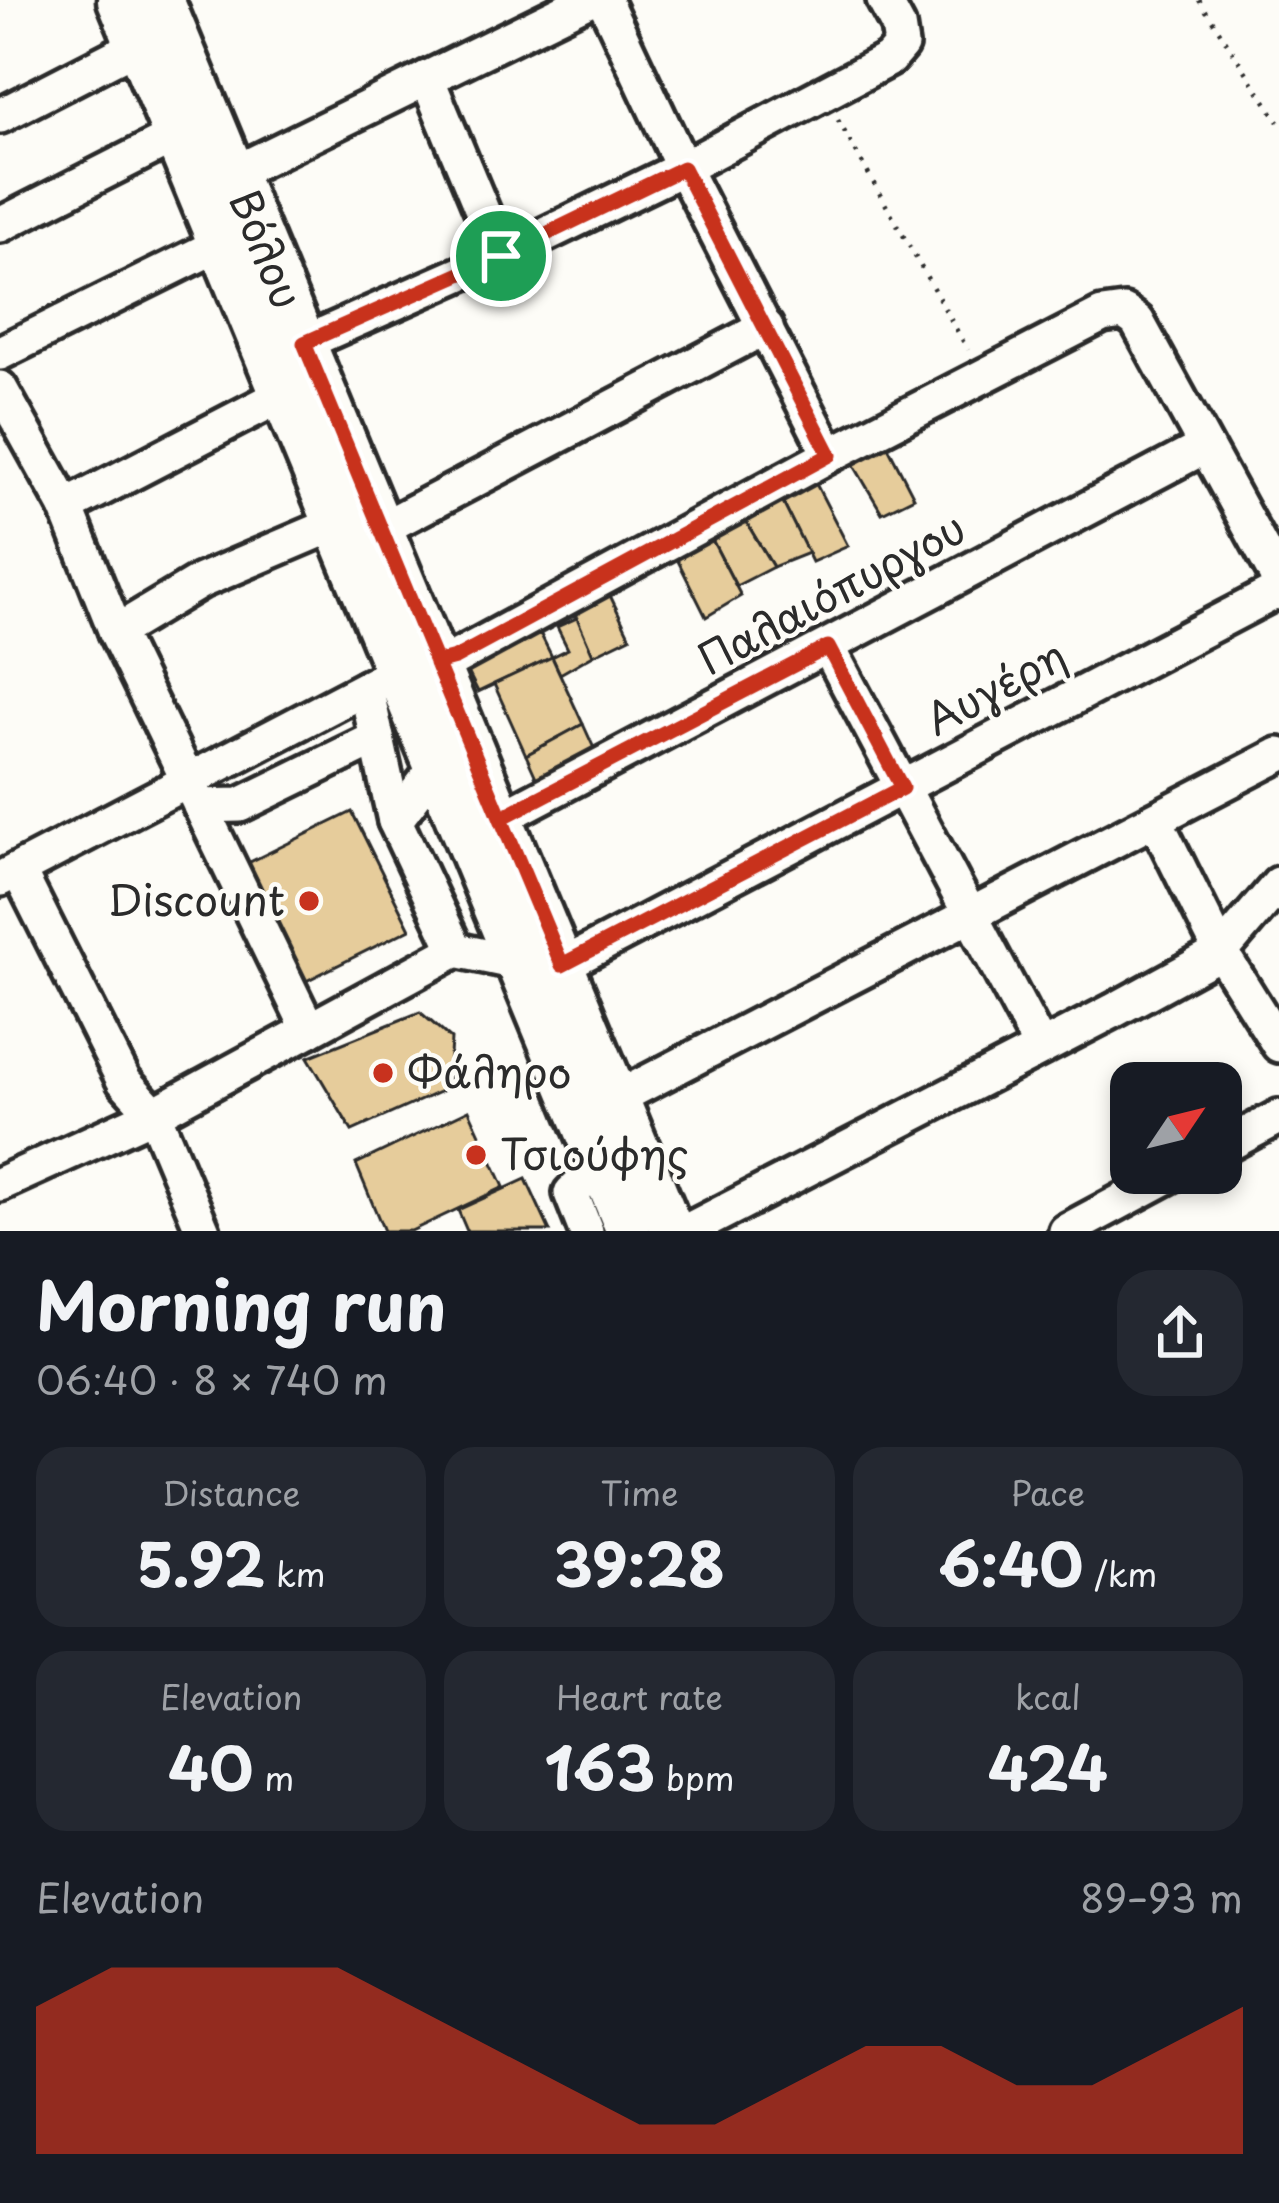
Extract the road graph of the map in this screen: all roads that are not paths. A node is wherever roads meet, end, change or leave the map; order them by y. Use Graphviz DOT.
graph roads {
  1 [pos="119,0"];
  2 [pos="587,0"];
  3 [pos="604,0"];
  4 [pos="884,0"];
  5 [pos="174,4"];
  6 [pos="138,45"];
  7 [pos="427,77"];
  8 [pos="0,116"];
  9 [pos="175,136"];
  10 [pos="683,168"];
  11 [pos="234,172"];
  12 [pos="0,225"];
  13 [pos="220,244"];
  14 [pos="501,256"];
  15 [pos="766,327"];
  16 [pos="304,343"];
  17 [pos="0,353"];
  18 [pos="0,388"];
  19 [pos="282,395"];
  20 [pos="1204,447"];
  21 [pos="830,455"];
  22 [pos="66,507"];
  23 [pos="335,524"];
  24 [pos="381,529"];
  25 [pos="1279,580"];
  26 [pos="1279,590"];
  27 [pos="116,632"];
  28 [pos="828,647"];
  29 [pos="400,675"];
  30 [pos="377,738"];
  31 [pos="1279,755"];
  32 [pos="436,767"];
  33 [pos="902,788"];
  34 [pos="194,793"];
  35 [pos="501,818"];
  36 [pos="395,820"];
  37 [pos="1156,820"];
  38 [pos="9,875"];
  39 [pos="1279,884"];
  40 [pos="971,917"];
  41 [pos="456,950"];
  42 [pos="1222,952"];
  43 [pos="518,963"];
  44 [pos="562,965"];
  45 [pos="309,1030"];
  46 [pos="1279,1046"];
  47 [pos="1041,1048"];
  48 [pos="617,1098"];
  49 [pos="154,1114"];
  50 [pos="1279,1117"];
  51 [pos="1242,1137"];
  52 [pos="586,1178"];
  53 [pos="0,1184"];
  54 [pos="1135,1194"];
  55 [pos="203,1231"];
  56 [pos="586,1231"];
  57 [pos="628,1231"];
  58 [pos="672,1231"];
  59 [pos="687,1231"];
  60 [pos="1066,1231"];
  1 -- 6 [label="main road, Βόλου"];
  2 -- 7 [label="street"];
  3 -- 10 [label="street"];
  4 -- 10 [label="street"];
  5 -- 11 [label="main road, Βόλου"];
  6 -- 8 [label="street"];
  6 -- 9 [label="main road, Βόλου"];
  7 -- 11 [label="street"];
  7 -- 14 [label="street"];
  9 -- 12 [label="street"];
  9 -- 13 [label="main road, Βόλου"];
  10 -- 14 [label="street"];
  10 -- 15 [label="street"];
  11 -- 16 [label="main road, Βόλου"];
  13 -- 17 [label="street"];
  13 -- 19 [label="main road, Βόλου"];
  14 -- 16 [label="street"];
  15 -- 21 [label="street"];
  15 -- 24 [label="street"];
  16 -- 24 [label="main road, Βόλου"];
  18 -- 22 [label="street"];
  19 -- 22 [label="street"];
  19 -- 23 [label="main road, Βόλου"];
  20 -- 21 [label="street"];
  20 -- 25 [label="street"];
  20 -- 28 [label="street, Παλαιόπυργου"];
  21 -- 29 [label="street"];
  22 -- 27 [label="street"];
  23 -- 27 [label="street"];
  23 -- 29 [label="main road, Βόλου"];
  24 -- 29 [label="main road, Βόλου"];
  26 -- 33 [label="street, Αυγέρη"];
  27 -- 34 [label="street"];
  28 -- 33 [label="street"];
  28 -- 35 [label="street, Παλαιόπυργου"];
  29 -- 30 [label="street"];
  29 -- 32 [label="main road, Βόλου"];
  29 -- 34 [label="street"];
  29 -- 35 [label="main road, Βόλου"];
  30 -- 34 [label="street"];
  30 -- 36 [label="street"];
  31 -- 37 [label="street"];
  32 -- 36 [label="street"];
  32 -- 43 [label="main road, Βόλου"];
  33 -- 40 [label="street"];
  33 -- 44 [label="street, Αυγέρη"];
  34 -- 38 [label="street"];
  34 -- 45 [label="street"];
  35 -- 44 [label="main road, Βόλου"];
  36 -- 41 [label="street"];
  37 -- 40 [label="street"];
  37 -- 42 [label="street"];
  38 -- 49 [label="street"];
  39 -- 42 [label="street"];
  40 -- 47 [label="street"];
  40 -- 48 [label="street"];
  41 -- 43 [label="street"];
  41 -- 45 [label="street"];
  42 -- 46 [label="street"];
  42 -- 47 [label="street"];
  43 -- 57 [label="main road, Βόλου"];
  44 -- 48 [label="main road, Βόλου"];
  45 -- 49 [label="street"];
  47 -- 59 [label="street"];
  48 -- 58 [label="main road, Βόλου"];
  49 -- 53 [label="street"];
  49 -- 55 [label="street"];
  50 -- 51 [label="street"];
  52 -- 56 [label="street"];
  54 -- 60 [label="street"];
}
